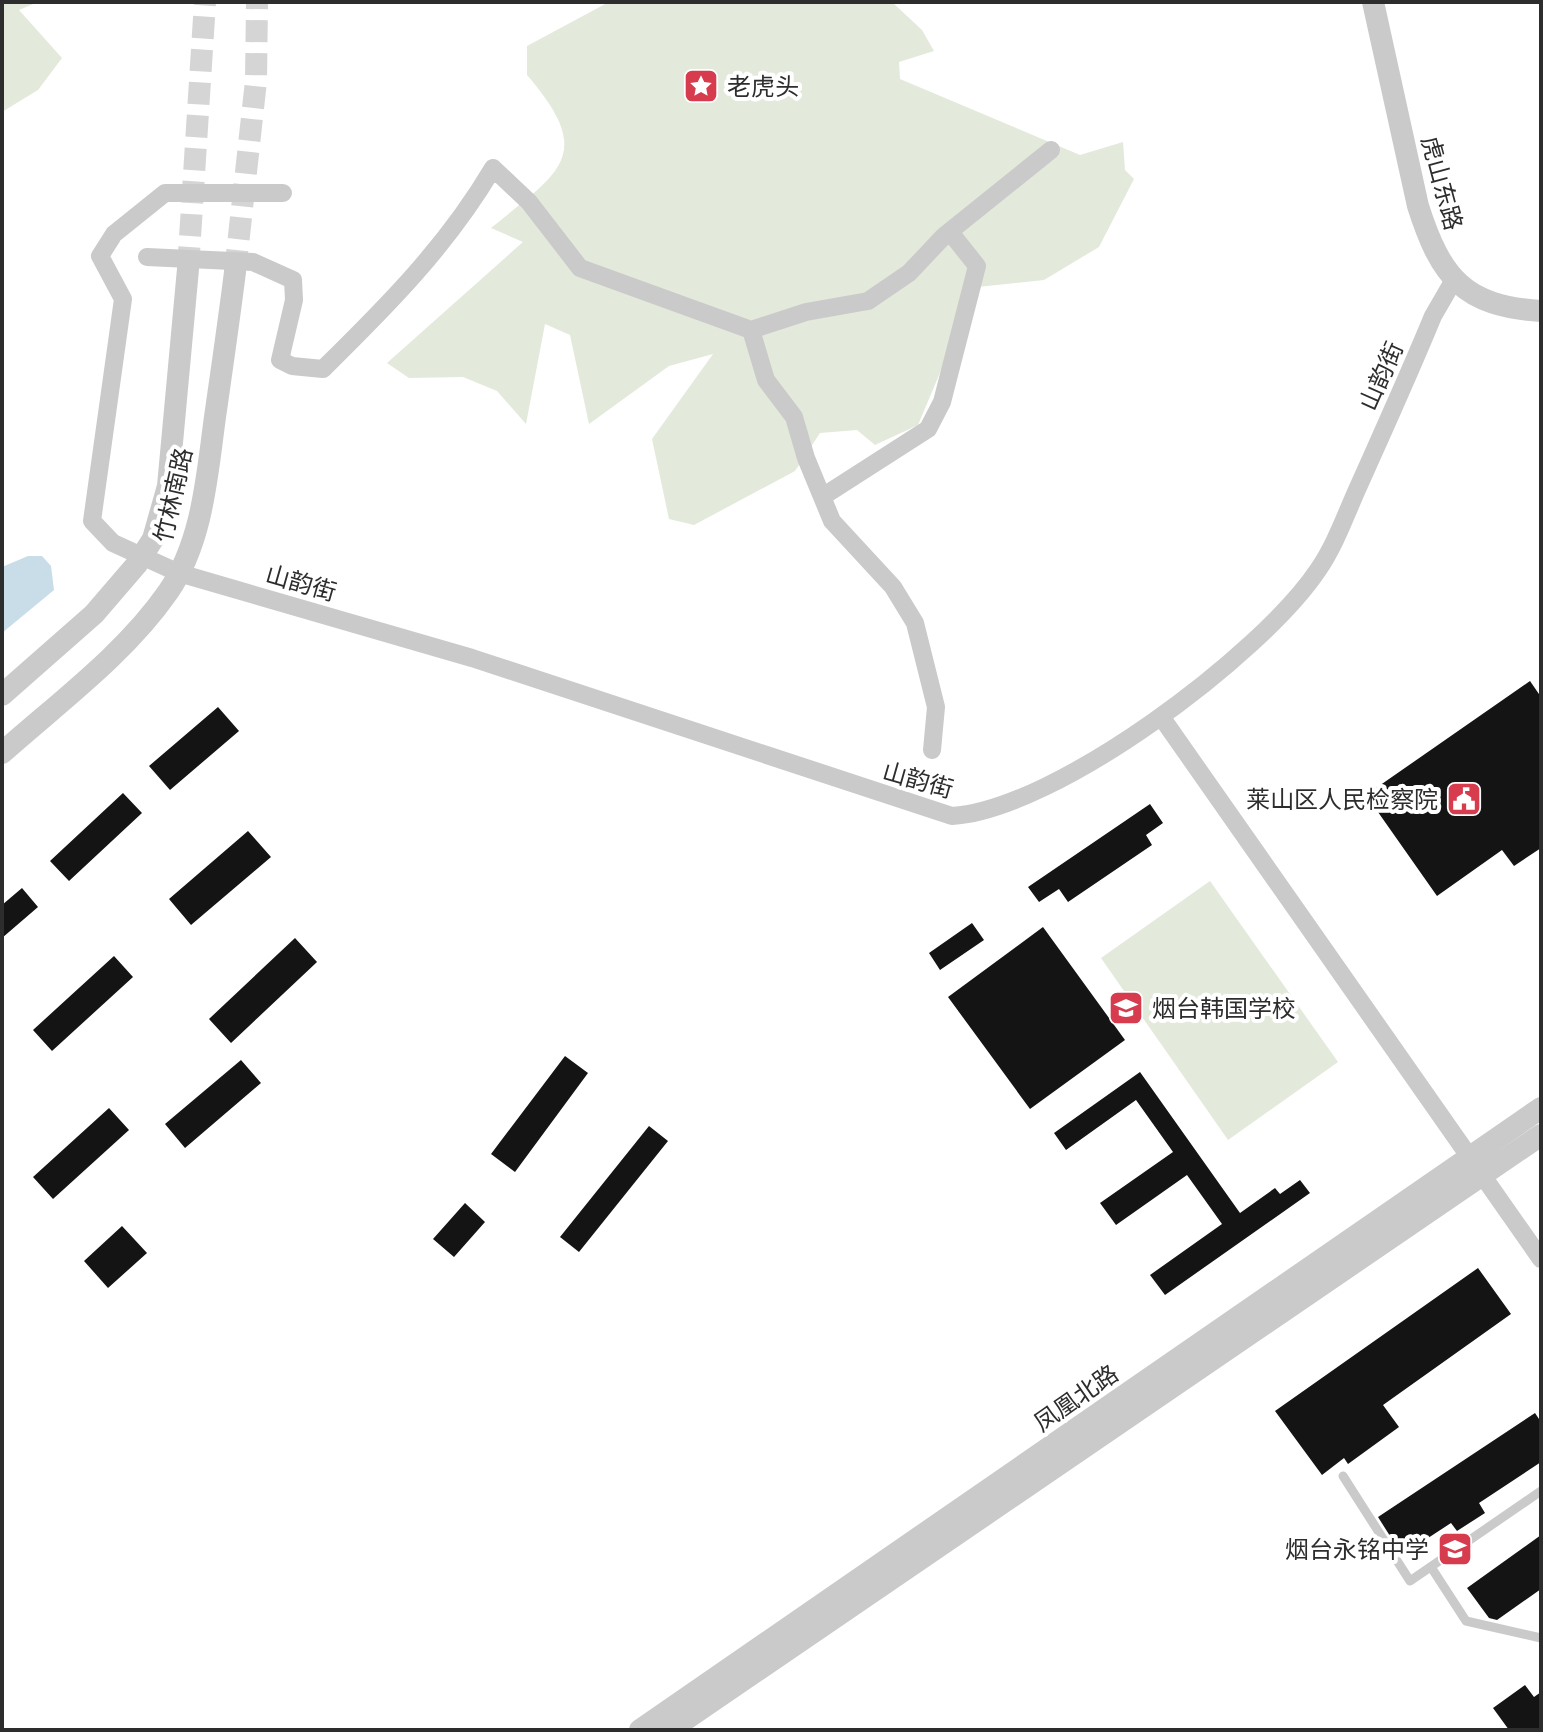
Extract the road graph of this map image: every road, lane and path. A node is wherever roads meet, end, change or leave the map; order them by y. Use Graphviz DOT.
graph roads {
  1 [pos="1373,2"];
  2 [pos="1051,150"];
  3 [pos="283,193"];
  4 [pos="950,232"];
  5 [pos="147,257"];
  6 [pos="188,269"];
  7 [pos="235,272"];
  8 [pos="1455,278"];
  9 [pos="1541,311"];
  10 [pos="751,330"];
  11 [pos="822,497"];
  12 [pos="142,556"];
  13 [pos="179,573"];
  14 [pos="2,695"];
  15 [pos="1162,718"];
  16 [pos="932,750"];
  17 [pos="2,753"];
  18 [pos="1541,1108"];
  19 [pos="1541,1135"];
  20 [pos="1477,1168"];
  21 [pos="1541,1259"];
  22 [pos="1343,1476"];
  23 [pos="1541,1491"];
  24 [pos="1431,1567"];
  25 [pos="1541,1638"];
  26 [pos="640,1730"];
  27 [pos="670,1730"];
  1 -- 8 [label="street, 虎山东路"];
  2 -- 4 [label="street"];
  3 -- 12 [label="street, 山韵街"];
  4 -- 10 [label="street"];
  4 -- 11 [label="street"];
  5 -- 10 [label="street"];
  6 -- 12 [label="street, 竹林南路"];
  7 -- 13 [label="street, 竹林南路"];
  8 -- 9 [label="street, 虎山东路"];
  8 -- 15 [label="street, 山韵街"];
  10 -- 11 [label="street"];
  11 -- 16 [label="street"];
  12 -- 13 [label="street, 山韵街"];
  12 -- 14 [label="street, 竹林南路"];
  13 -- 15 [label="street, 山韵街"];
  13 -- 17 [label="street, 竹林南路"];
  15 -- 20 [label="street"];
  18 -- 20 [label="street, 凤凰北路"];
  19 -- 20 [label="street, 凤凰北路"];
  20 -- 21 [label="street"];
  20 -- 26 [label="street, 凤凰北路"];
  20 -- 27 [label="street, 凤凰北路"];
  22 -- 24 [label="lane"];
  23 -- 24 [label="lane"];
  24 -- 25 [label="lane"];
}
